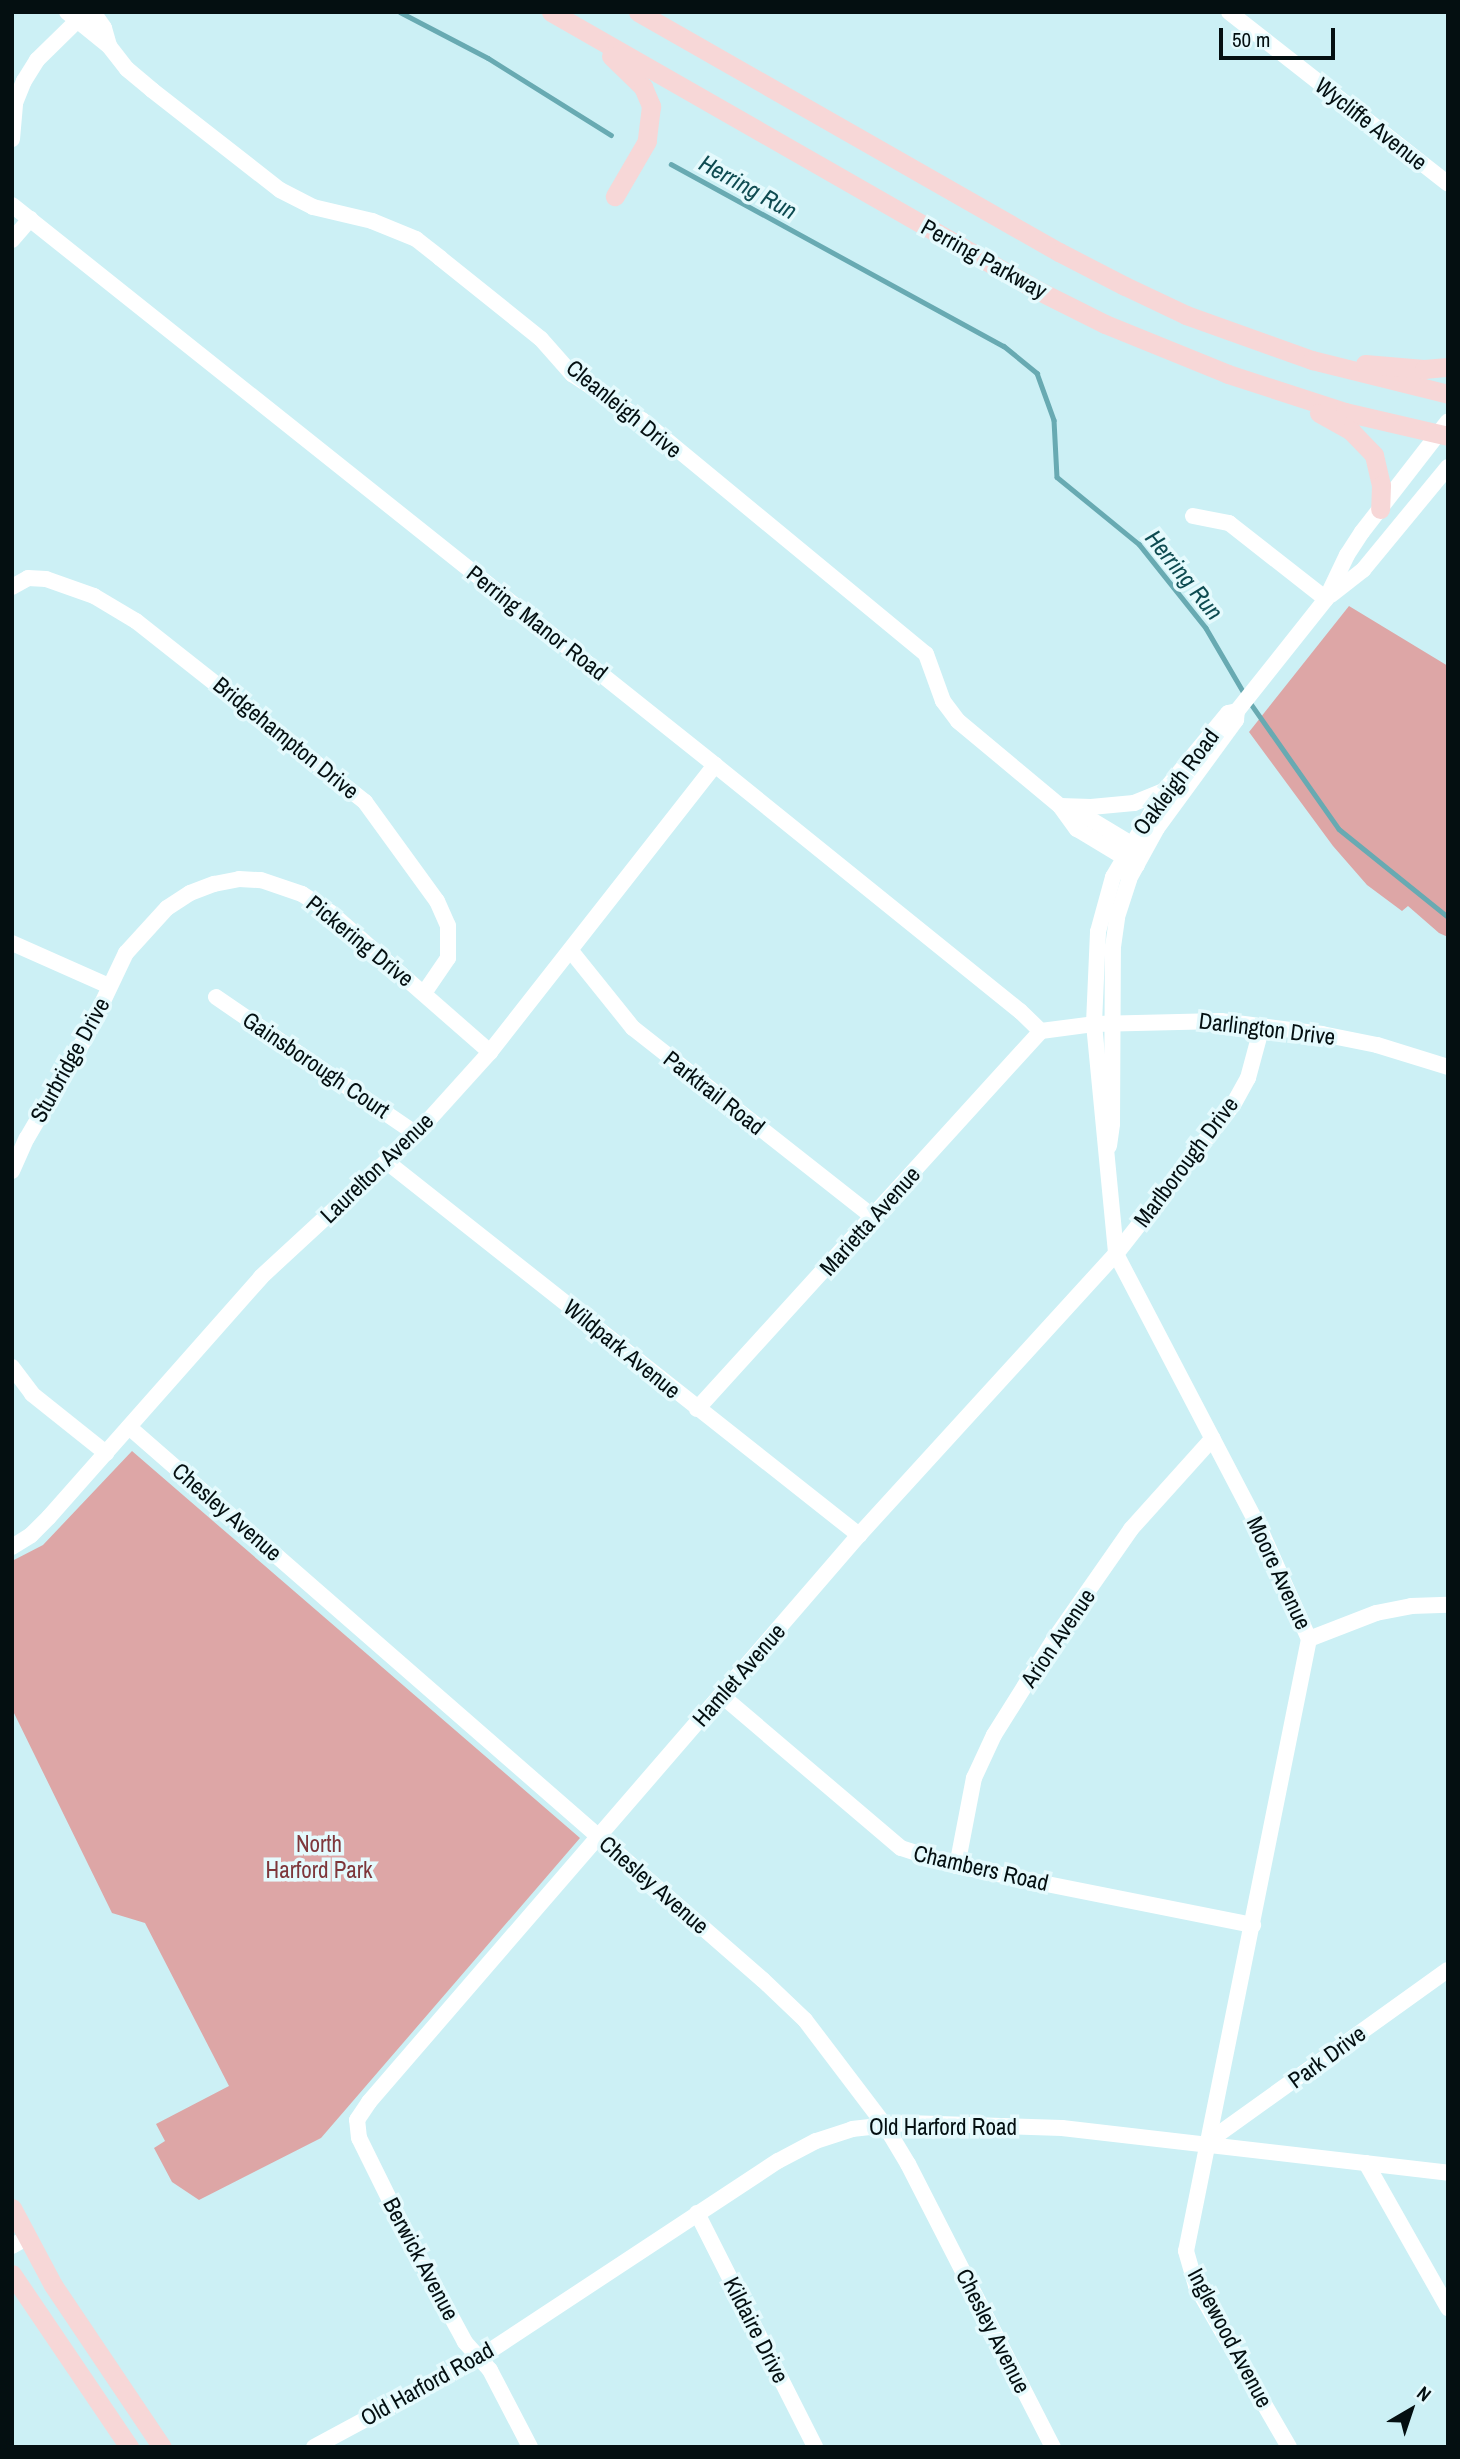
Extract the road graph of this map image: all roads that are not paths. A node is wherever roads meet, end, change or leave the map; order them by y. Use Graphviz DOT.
graph roads {
  1 [pos="551,12"];
  2 [pos="638,12"];
  3 [pos="1229,12"];
  4 [pos="81,14"];
  5 [pos="572,24"];
  6 [pos="12,139"];
  7 [pos="1448,184"];
  8 [pos="615,195"];
  9 [pos="12,205"];
  10 [pos="30,219"];
  11 [pos="12,240"];
  12 [pos="1312,360"];
  13 [pos="1448,367"];
  14 [pos="1228,374"];
  15 [pos="1448,394"];
  16 [pos="1445,430"];
  17 [pos="1448,467"];
  18 [pos="1380,509"];
  19 [pos="1193,516"];
  20 [pos="12,587"];
  21 [pos="1326,599"];
  22 [pos="1238,710"];
  23 [pos="715,765"];
  24 [pos="1164,791"];
  25 [pos="1060,806"];
  26 [pos="1134,855"];
  27 [pos="12,943"];
  28 [pos="571,951"];
  29 [pos="109,986"];
  30 [pos="424,993"];
  31 [pos="216,997"];
  32 [pos="1094,1024"];
  33 [pos="1112,1025"];
  34 [pos="1262,1026"];
  35 [pos="1041,1031"];
  36 [pos="490,1052"];
  37 [pos="1448,1067"];
  38 [pos="416,1134"];
  39 [pos="1108,1151"];
  40 [pos="387,1162"];
  41 [pos="12,1171"];
  42 [pos="873,1217"];
  43 [pos="1115,1254"];
  44 [pos="12,1367"];
  45 [pos="697,1409"];
  46 [pos="129,1427"];
  47 [pos="1213,1438"];
  48 [pos="106,1453"];
  49 [pos="859,1535"];
  50 [pos="12,1547"];
  51 [pos="1448,1605"];
  52 [pos="1310,1639"];
  53 [pos="721,1695"];
  54 [pos="599,1837"];
  55 [pos="957,1866"];
  56 [pos="1253,1925"];
  57 [pos="1448,1970"];
  58 [pos="369,2102"];
  59 [pos="884,2124"];
  60 [pos="1206,2143"];
  61 [pos="1366,2163"];
  62 [pos="1448,2173"];
  63 [pos="12,2208"];
  64 [pos="697,2213"];
  65 [pos="20,2241"];
  66 [pos="12,2274"];
  67 [pos="1448,2308"];
  68 [pos="479,2357"];
  69 [pos="129,2447"];
  70 [pos="162,2447"];
  71 [pos="314,2447"];
  72 [pos="530,2447"];
  73 [pos="815,2447"];
  74 [pos="1053,2447"];
  75 [pos="1289,2447"];
  1 -- 5 [label="main road, Perring Parkway"];
  2 -- 12 [label="main road, Perring Parkway"];
  3 -- 7 [label="street, Wycliffe Avenue"];
  4 -- 6 [label="street"];
  4 -- 25 [label="street, Cleanleigh Drive"];
  5 -- 8 [label="main road"];
  5 -- 14 [label="main road, Perring Parkway"];
  9 -- 10 [label="street, Perring Manor Road"];
  10 -- 11 [label="street"];
  10 -- 23 [label="street, Perring Manor Road"];
  12 -- 13 [label="main road"];
  12 -- 15 [label="main road, Perring Parkway"];
  14 -- 16 [label="main road, Perring Parkway"];
  14 -- 18 [label="main road"];
  16 -- 18 [label="street, Oakleigh Road"];
  17 -- 21 [label="street, Oakleigh Road"];
  18 -- 21 [label="street, Oakleigh Road"];
  19 -- 21 [label="street"];
  20 -- 30 [label="street, Bridgehampton Drive"];
  21 -- 22 [label="street, Oakleigh Road"];
  22 -- 24 [label="street, Oakleigh Road"];
  22 -- 26 [label="street, Oakleigh Road"];
  23 -- 28 [label="street, Laurelton Avenue"];
  23 -- 35 [label="street, Perring Manor Road"];
  24 -- 25 [label="street"];
  24 -- 26 [label="street, Oakleigh Road"];
  25 -- 26 [label="street, Cleanleigh Drive"];
  26 -- 32 [label="street, Oakleigh Road"];
  26 -- 33 [label="street, Oakleigh Road"];
  27 -- 29 [label="street"];
  28 -- 36 [label="street, Laurelton Avenue"];
  28 -- 42 [label="street, Parktrail Road"];
  29 -- 30 [label="street, Pickering Drive"];
  29 -- 41 [label="street, Sturbridge Drive"];
  30 -- 36 [label="street, Pickering Drive"];
  31 -- 38 [label="street, Gainsborough Court"];
  32 -- 33 [label="street, Darlington Drive"];
  32 -- 35 [label="street, Darlington Drive"];
  32 -- 39 [label="street, Moore Avenue"];
  33 -- 34 [label="street, Darlington Drive"];
  33 -- 39 [label="street, Moore Avenue"];
  34 -- 37 [label="street, Darlington Drive"];
  34 -- 43 [label="street, Marlborough Drive"];
  35 -- 42 [label="street, Marietta Avenue"];
  36 -- 38 [label="street, Laurelton Avenue"];
  38 -- 40 [label="street, Laurelton Avenue"];
  39 -- 43 [label="street, Moore Avenue"];
  40 -- 45 [label="street, Wildpark Avenue"];
  40 -- 46 [label="street, Laurelton Avenue"];
  42 -- 45 [label="street, Marietta Avenue"];
  43 -- 47 [label="street, Moore Avenue"];
  43 -- 49 [label="street, Hamlet Avenue"];
  44 -- 48 [label="street"];
  45 -- 49 [label="street, Wildpark Avenue"];
  46 -- 48 [label="street, Laurelton Avenue"];
  46 -- 54 [label="street, Chesley Avenue"];
  47 -- 52 [label="street, Moore Avenue"];
  47 -- 55 [label="street, Arion Avenue"];
  48 -- 50 [label="street, Laurelton Avenue"];
  49 -- 53 [label="street, Hamlet Avenue"];
  51 -- 52 [label="street"];
  52 -- 56 [label="street, Moore Avenue"];
  53 -- 54 [label="street, Hamlet Avenue"];
  53 -- 55 [label="street, Chambers Road"];
  54 -- 58 [label="street, Hamlet Avenue"];
  54 -- 59 [label="street, Chesley Avenue"];
  55 -- 56 [label="street, Chambers Road"];
  56 -- 60 [label="street, Moore Avenue"];
  57 -- 60 [label="street, Park Drive"];
  58 -- 68 [label="street, Berwick Avenue"];
  59 -- 60 [label="street, Old Harford Road"];
  59 -- 64 [label="street, Old Harford Road"];
  59 -- 74 [label="street, Chesley Avenue"];
  60 -- 61 [label="street, Old Harford Road"];
  60 -- 75 [label="street, Inglewood Avenue"];
  61 -- 62 [label="street, Old Harford Road"];
  61 -- 67 [label="street"];
  63 -- 65 [label="main road"];
  64 -- 68 [label="street, Old Harford Road"];
  64 -- 73 [label="street, Kildaire Drive"];
  65 -- 70 [label="main road"];
  66 -- 69 [label="main road"];
  68 -- 71 [label="street, Old Harford Road"];
  68 -- 72 [label="street, Berwick Avenue"];
}
